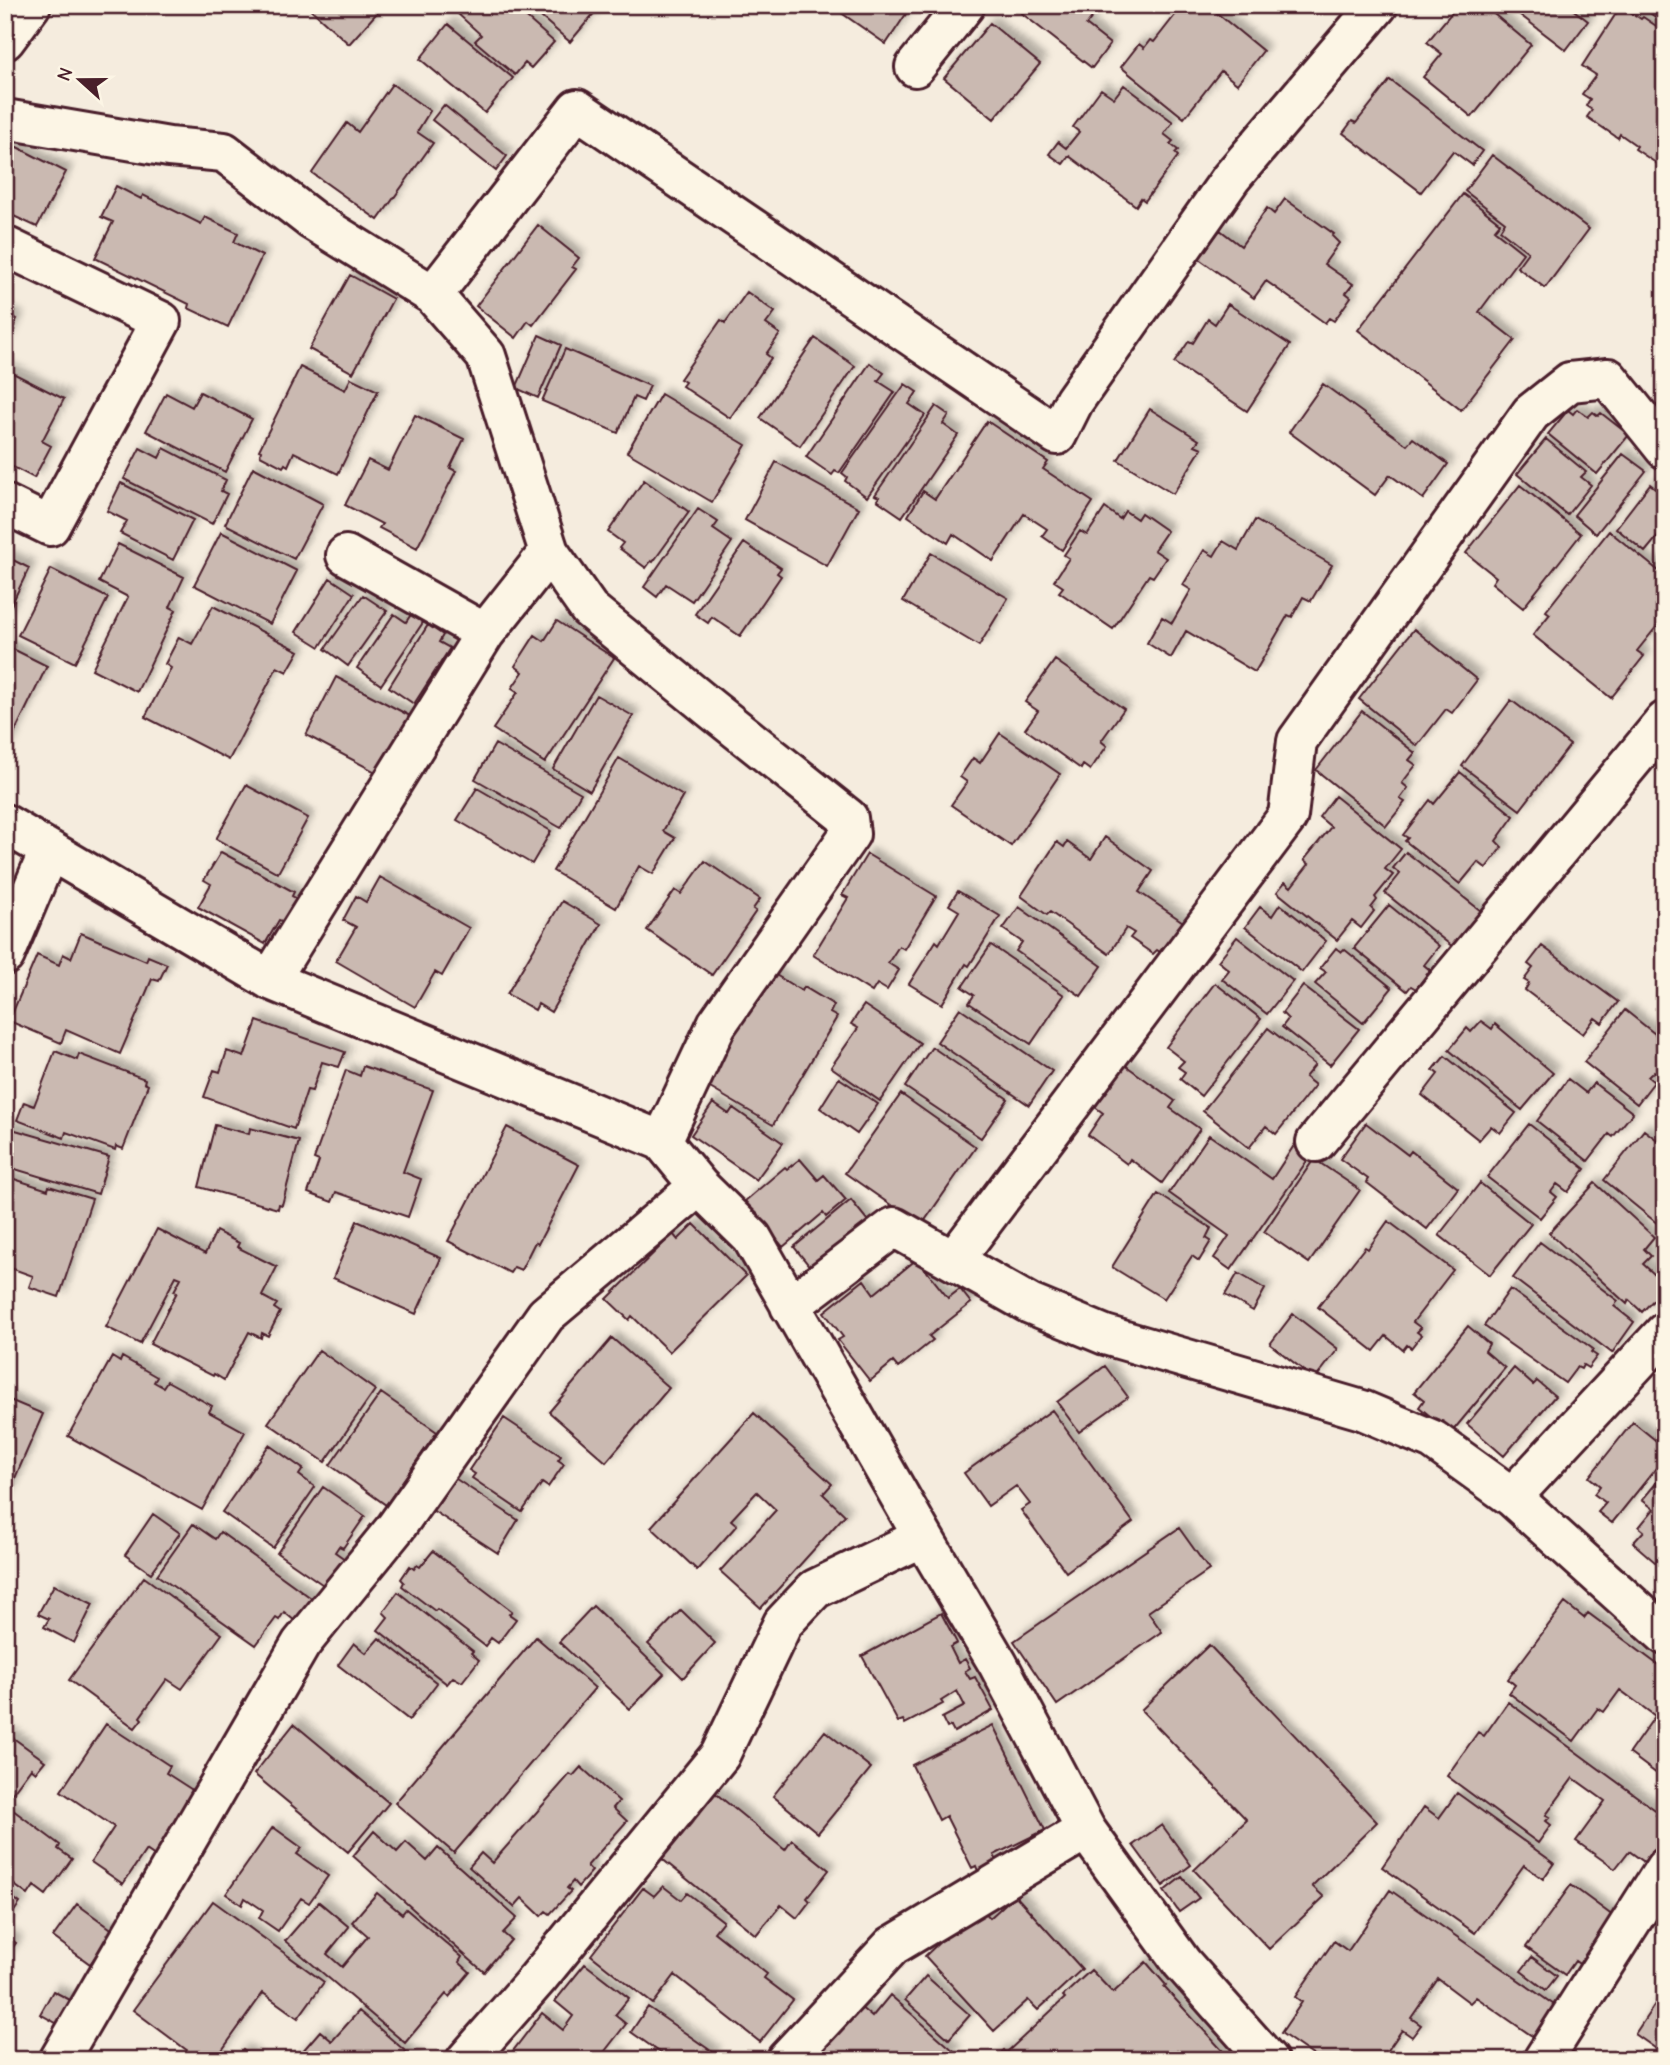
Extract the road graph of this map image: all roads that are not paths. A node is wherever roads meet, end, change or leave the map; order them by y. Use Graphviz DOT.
graph roads {
  1 [pos="31,5"];
  2 [pos="965,5"];
  3 [pos="1378,5"];
  4 [pos="5,40"];
  5 [pos="915,67"];
  6 [pos="5,119"];
  7 [pos="5,246"];
  8 [pos="433,295"];
  9 [pos="1665,449"];
  10 [pos="5,504"];
  11 [pos="549,552"];
  12 [pos="346,555"];
  13 [pos="485,633"];
  14 [pos="1665,721"];
  15 [pos="5,824"];
  16 [pos="49,851"];
  17 [pos="5,956"];
  18 [pos="270,980"];
  19 [pos="662,1141"];
  20 [pos="1316,1142"];
  21 [pos="699,1186"];
  22 [pos="954,1261"];
  23 [pos="790,1306"];
  24 [pos="1665,1332"];
  25 [pos="1512,1497"];
  26 [pos="923,1537"];
  27 [pos="1665,1635"];
  28 [pos="1086,1830"];
  29 [pos="1665,1868"];
  30 [pos="59,2060"];
  31 [pos="466,2060"];
  32 [pos="786,2060"];
  33 [pos="1268,2060"];
  34 [pos="1543,2060"];
  1 -- 4 [label="street"];
  2 -- 5 [label="street"];
  3 -- 8 [label="street"];
  6 -- 8 [label="street"];
  7 -- 10 [label="street"];
  8 -- 11 [label="street"];
  9 -- 22 [label="street"];
  11 -- 13 [label="street"];
  11 -- 19 [label="street"];
  12 -- 13 [label="street"];
  13 -- 18 [label="street"];
  14 -- 20 [label="street"];
  15 -- 16 [label="street"];
  16 -- 17 [label="street"];
  16 -- 18 [label="street"];
  18 -- 19 [label="street"];
  19 -- 21 [label="street"];
  21 -- 23 [label="street"];
  21 -- 30 [label="street"];
  22 -- 23 [label="street"];
  22 -- 25 [label="street"];
  23 -- 26 [label="street"];
  24 -- 25 [label="street"];
  25 -- 27 [label="street"];
  26 -- 28 [label="street"];
  26 -- 31 [label="street"];
  28 -- 32 [label="street"];
  28 -- 33 [label="street"];
  29 -- 34 [label="street"];
}
